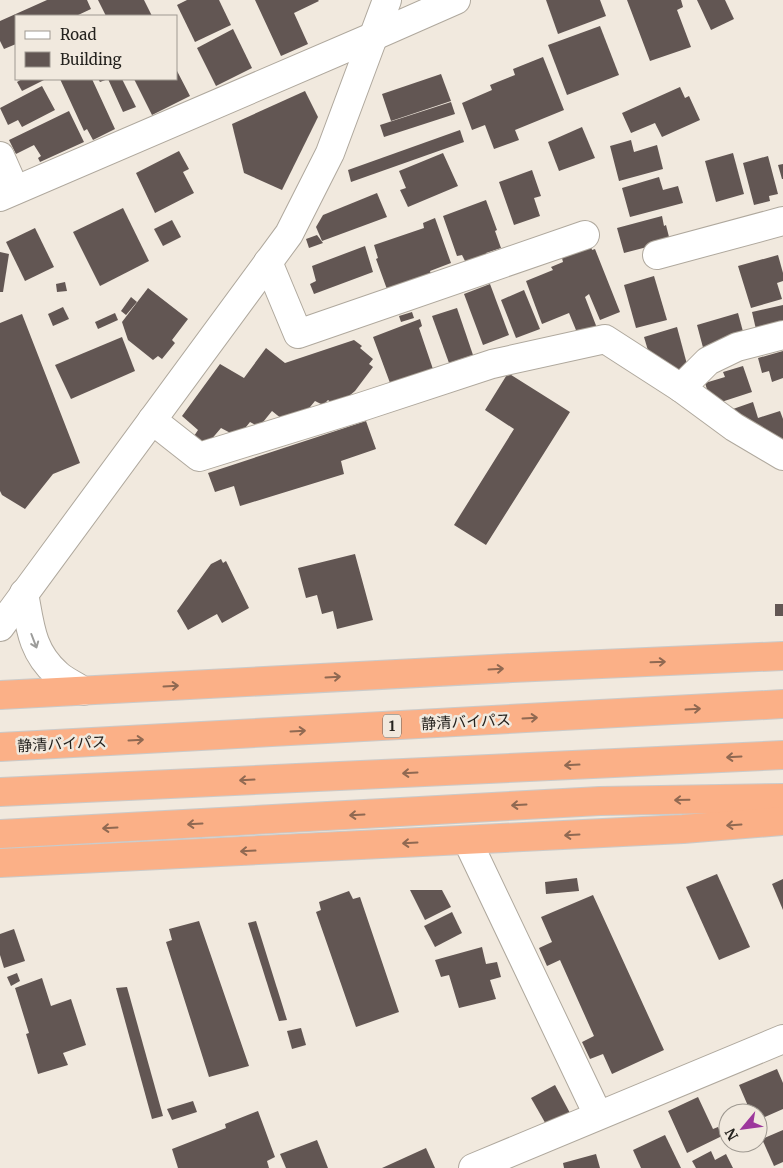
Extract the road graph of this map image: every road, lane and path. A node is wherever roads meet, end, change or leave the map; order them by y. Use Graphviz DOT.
graph roads {
  1 [pos="387,0"];
  2 [pos="456,0"];
  3 [pos="372,37"];
  4 [pos="0,156"];
  5 [pos="8,193"];
  6 [pos="783,221"];
  7 [pos="585,235"];
  8 [pos="657,255"];
  9 [pos="268,262"];
  10 [pos="783,335"];
  11 [pos="680,388"];
  12 [pos="152,420"];
  13 [pos="783,456"];
  14 [pos="24,593"];
  15 [pos="0,627"];
  16 [pos="783,656"];
  17 [pos="83,690"];
  18 [pos="0,695"];
  19 [pos="783,704"];
  20 [pos="0,747"];
  21 [pos="783,754"];
  22 [pos="0,792"];
  23 [pos="783,798"];
  24 [pos="783,822"];
  25 [pos="0,834"];
  26 [pos="467,840"];
  27 [pos="0,863"];
  28 [pos="783,1039"];
  29 [pos="598,1115"];
  30 [pos="473,1168"];
  1 -- 3 [label="street"];
  2 -- 3 [label="street"];
  3 -- 5 [label="street"];
  3 -- 9 [label="street"];
  4 -- 5 [label="street"];
  6 -- 8 [label="street"];
  7 -- 9 [label="street"];
  9 -- 12 [label="street"];
  10 -- 11 [label="street"];
  11 -- 12 [label="street"];
  11 -- 13 [label="street"];
  12 -- 14 [label="street"];
  14 -- 15 [label="street"];
  14 -- 17 [label="street, one-way"];
  17 -- 16 [label="highway, one-way"];
  17 -- 18 [label="highway"];
  20 -- 19 [label="highway, 静清バイパス / 1, one-way"];
  21 -- 22 [label="highway, one-way"];
  23 -- 25 [label="highway, one-way"];
  24 -- 26 [label="highway, one-way"];
  26 -- 27 [label="highway, one-way"];
  26 -- 29 [label="street"];
  28 -- 29 [label="street"];
  29 -- 30 [label="street"];
}
